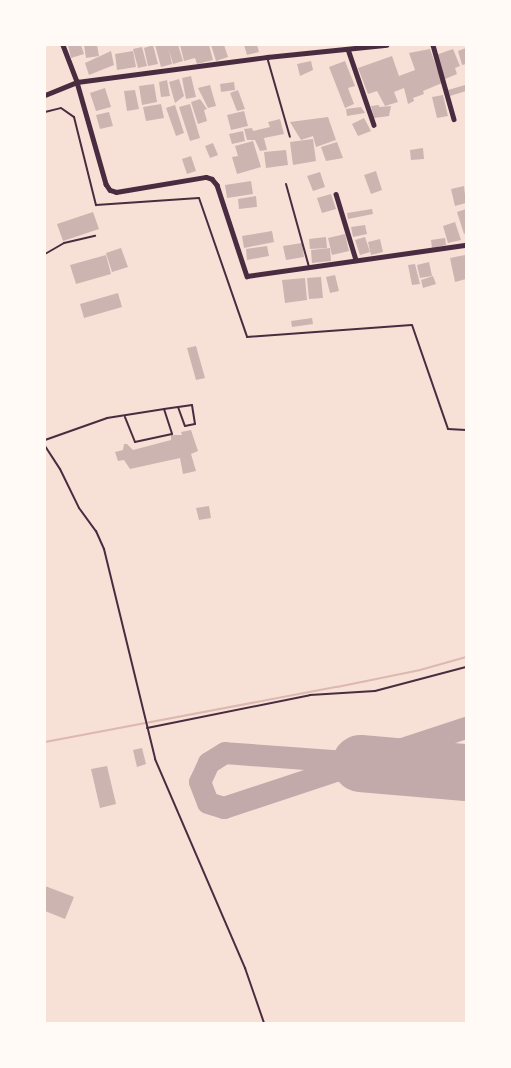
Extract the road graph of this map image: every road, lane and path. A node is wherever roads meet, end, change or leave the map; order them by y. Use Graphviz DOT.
graph roads {
  1 [pos="63,45"];
  2 [pos="386,45"];
  3 [pos="433,45"];
  4 [pos="348,49"];
  5 [pos="267,57"];
  6 [pos="77,82"];
  7 [pos="45,95"];
  8 [pos="45,112"];
  9 [pos="454,119"];
  10 [pos="374,125"];
  11 [pos="290,137"];
  12 [pos="286,184"];
  13 [pos="336,194"];
  14 [pos="95,236"];
  15 [pos="466,245"];
  16 [pos="45,254"];
  17 [pos="356,260"];
  18 [pos="309,267"];
  19 [pos="178,407"];
  20 [pos="164,409"];
  21 [pos="125,417"];
  22 [pos="466,430"];
  23 [pos="45,440"];
  24 [pos="45,446"];
  25 [pos="466,667"];
  26 [pos="147,728"];
  27 [pos="264,1023"];
  1 -- 6 [label="street"];
  2 -- 4 [label="street"];
  3 -- 9 [label="street"];
  4 -- 5 [label="street"];
  4 -- 10 [label="street"];
  5 -- 6 [label="street"];
  5 -- 11 [label="lane"];
  6 -- 7 [label="street"];
  6 -- 18 [label="street"];
  8 -- 22 [label="lane"];
  12 -- 18 [label="lane"];
  13 -- 17 [label="street"];
  14 -- 16 [label="lane"];
  15 -- 17 [label="street"];
  17 -- 18 [label="street"];
  19 -- 19 [label="lane"];
  19 -- 20 [label="lane"];
  20 -- 21 [label="lane"];
  20 -- 21 [label="lane"];
  21 -- 23 [label="lane"];
  24 -- 26 [label="lane"];
  25 -- 26 [label="lane"];
  26 -- 27 [label="lane"];
}
